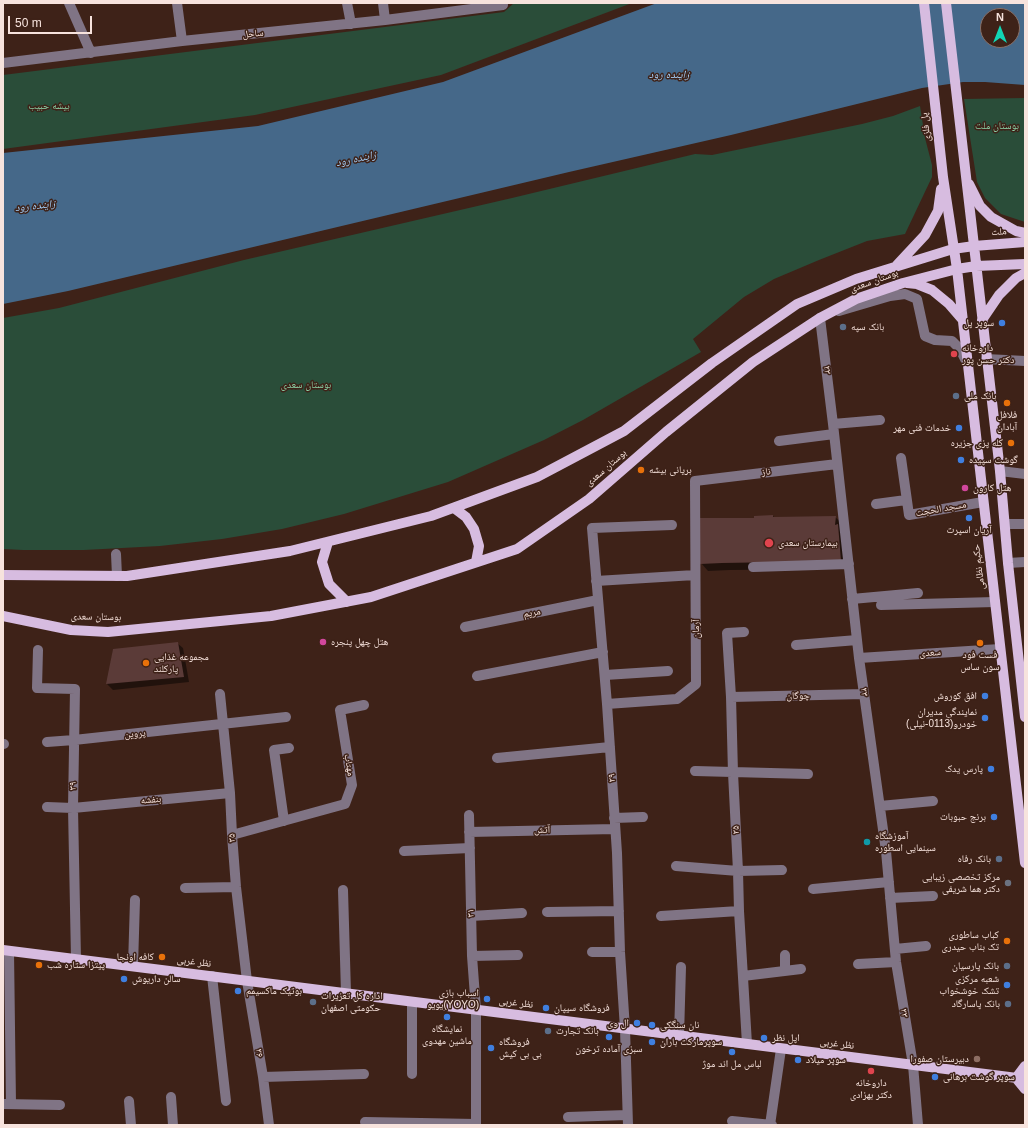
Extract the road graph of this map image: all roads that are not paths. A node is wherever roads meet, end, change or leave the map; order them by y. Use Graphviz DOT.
graph roads {
  1 [pos="69,3"];
  2 [pos="178,3"];
  3 [pos="348,3"];
  4 [pos="383,3"];
  5 [pos="924,3"];
  6 [pos="946,3"];
  7 [pos="503,5"];
  8 [pos="385,20"];
  9 [pos="351,24"];
  10 [pos="182,41"];
  11 [pos="91,52"];
  12 [pos="3,63"];
  13 [pos="943,177"];
  14 [pos="966,177"];
  15 [pos="1025,233"];
  16 [pos="1025,242"];
  17 [pos="974,246"];
  18 [pos="953,249"];
  19 [pos="1025,264"];
  20 [pos="896,266"];
  21 [pos="976,266"];
  22 [pos="956,269"];
  23 [pos="1025,273"];
  24 [pos="903,283"];
  25 [pos="825,316"];
  26 [pos="962,319"];
  27 [pos="982,320"];
  28 [pos="986,359"];
  29 [pos="1025,361"];
  30 [pos="967,363"];
  31 [pos="880,420"];
  32 [pos="834,429"];
  33 [pos="779,441"];
  34 [pos="901,458"];
  35 [pos="837,464"];
  36 [pos="1000,471"];
  37 [pos="1025,474"];
  38 [pos="695,481"];
  39 [pos="906,500"];
  40 [pos="983,502"];
  41 [pos="876,504"];
  42 [pos="454,508"];
  43 [pos="1005,524"];
  44 [pos="1025,524"];
  45 [pos="672,525"];
  46 [pos="328,542"];
  47 [pos="117,550"];
  48 [pos="476,562"];
  49 [pos="1025,562"];
  50 [pos="1008,563"];
  51 [pos="849,564"];
  52 [pos="753,567"];
  53 [pos="3,575"];
  54 [pos="695,575"];
  55 [pos="118,576"];
  56 [pos="596,581"];
  57 [pos="918,593"];
  58 [pos="852,598"];
  59 [pos="598,600"];
  60 [pos="347,602"];
  61 [pos="995,602"];
  62 [pos="881,605"];
  63 [pos="3,616"];
  64 [pos="465,627"];
  65 [pos="744,632"];
  66 [pos="857,640"];
  67 [pos="796,645"];
  68 [pos="1000,648"];
  69 [pos="38,650"];
  70 [pos="603,652"];
  71 [pos="859,658"];
  72 [pos="668,671"];
  73 [pos="478,676"];
  74 [pos="605,676"];
  75 [pos="220,694"];
  76 [pos="864,694"];
  77 [pos="731,697"];
  78 [pos="1024,697"];
  79 [pos="607,704"];
  80 [pos="364,705"];
  81 [pos="286,717"];
  82 [pos="1025,717"];
  83 [pos="223,724"];
  84 [pos="74,740"];
  85 [pos="47,742"];
  86 [pos="610,747"];
  87 [pos="289,748"];
  88 [pos="497,758"];
  89 [pos="695,772"];
  90 [pos="733,773"];
  91 [pos="808,774"];
  92 [pos="230,793"];
  93 [pos="933,801"];
  94 [pos="880,806"];
  95 [pos="46,807"];
  96 [pos="73,808"];
  97 [pos="469,816"];
  98 [pos="643,817"];
  99 [pos="614,818"];
  100 [pos="284,820"];
  101 [pos="615,829"];
  102 [pos="469,832"];
  103 [pos="232,835"];
  104 [pos="470,848"];
  105 [pos="404,851"];
  106 [pos="1025,863"];
  107 [pos="676,866"];
  108 [pos="782,870"];
  109 [pos="738,871"];
  110 [pos="889,882"];
  111 [pos="236,887"];
  112 [pos="185,888"];
  113 [pos="813,889"];
  114 [pos="344,890"];
  115 [pos="933,896"];
  116 [pos="890,898"];
  117 [pos="135,900"];
  118 [pos="619,911"];
  119 [pos="547,912"];
  120 [pos="739,912"];
  121 [pos="522,913"];
  122 [pos="471,916"];
  123 [pos="661,916"];
  124 [pos="926,946"];
  125 [pos="895,949"];
  126 [pos="6,950"];
  127 [pos="592,952"];
  128 [pos="620,952"];
  129 [pos="472,956"];
  130 [pos="518,956"];
  131 [pos="785,956"];
  132 [pos="76,959"];
  133 [pos="896,962"];
  134 [pos="858,964"];
  135 [pos="133,966"];
  136 [pos="681,966"];
  137 [pos="801,969"];
  138 [pos="785,971"];
  139 [pos="212,976"];
  140 [pos="743,976"];
  141 [pos="247,981"];
  142 [pos="346,993"];
  143 [pos="412,1002"];
  144 [pos="476,1010"];
  145 [pos="625,1029"];
  146 [pos="679,1036"];
  147 [pos="7,1040"];
  148 [pos="747,1044"];
  149 [pos="781,1048"];
  150 [pos="912,1065"];
  151 [pos="1025,1066"];
  152 [pos="364,1074"];
  153 [pos="412,1074"];
  154 [pos="262,1077"];
  155 [pos="1020,1079"];
  156 [pos="1025,1089"];
  157 [pos="171,1097"];
  158 [pos="129,1101"];
  159 [pos="226,1101"];
  160 [pos="7,1104"];
  161 [pos="60,1105"];
  162 [pos="568,1117"];
  163 [pos="627,1120"];
  164 [pos="732,1121"];
  165 [pos="365,1122"];
  166 [pos="131,1125"];
  167 [pos="173,1125"];
  168 [pos="269,1125"];
  169 [pos="476,1125"];
  170 [pos="770,1125"];
  171 [pos="918,1125"];
  1 -- 11 [label="street"];
  2 -- 10 [label="street"];
  3 -- 9 [label="street"];
  4 -- 8 [label="street"];
  5 -- 13 [label="main road, پل فلزی"];
  6 -- 14 [label="main road"];
  7 -- 8 [label="street, ساحل"];
  8 -- 9 [label="street, ساحل"];
  9 -- 10 [label="street, ساحل"];
  10 -- 11 [label="street, ساحل"];
  11 -- 12 [label="street, ساحل"];
  13 -- 18 [label="main road, پل فلزی"];
  13 -- 20 [label="main road"];
  14 -- 15 [label="main road"];
  14 -- 17 [label="main road"];
  16 -- 17 [label="main road, ملت"];
  17 -- 18 [label="main road, ملت"];
  17 -- 21 [label="main road"];
  18 -- 20 [label="main road, بوستان سعدی"];
  18 -- 22 [label="main road, پل فلزی"];
  19 -- 21 [label="main road"];
  20 -- 42 [label="main road, بوستان سعدی"];
  21 -- 22 [label="main road, بوستان سعدی"];
  21 -- 27 [label="main road"];
  22 -- 24 [label="main road, بوستان سعدی"];
  22 -- 26 [label="main road, حکیم نظامی"];
  23 -- 27 [label="main road"];
  24 -- 25 [label="main road, بوستان سعدی"];
  24 -- 26 [label="main road"];
  25 -- 30 [label="street"];
  25 -- 32 [label="street, ۲۳"];
  25 -- 48 [label="main road, بوستان سعدی"];
  26 -- 30 [label="main road, حکیم نظامی"];
  27 -- 28 [label="main road"];
  28 -- 29 [label="street"];
  28 -- 36 [label="main road"];
  30 -- 40 [label="main road, حکیم نظامی"];
  31 -- 32 [label="street"];
  32 -- 33 [label="street"];
  32 -- 35 [label="street, ۲۳"];
  34 -- 39 [label="street, مسجد الحجت"];
  35 -- 38 [label="street, ناز"];
  35 -- 51 [label="street, ۲۳"];
  36 -- 37 [label="street"];
  36 -- 43 [label="main road"];
  38 -- 54 [label="street, آرمان"];
  39 -- 40 [label="street, مسجد الحجت"];
  39 -- 41 [label="street"];
  40 -- 61 [label="main road, حکیم نظامی"];
  42 -- 46 [label="main road, بوستان سعدی"];
  42 -- 48 [label="main road"];
  43 -- 44 [label="street"];
  43 -- 50 [label="main road"];
  45 -- 56 [label="street, ۲۹"];
  46 -- 55 [label="main road, بوستان سعدی"];
  46 -- 60 [label="main road"];
  47 -- 55 [label="street"];
  48 -- 60 [label="main road, بوستان سعدی"];
  49 -- 50 [label="street"];
  50 -- 78 [label="main road"];
  51 -- 52 [label="street"];
  51 -- 58 [label="street, ۲۳"];
  53 -- 55 [label="main road, بوستان سعدی"];
  54 -- 56 [label="street"];
  54 -- 79 [label="street, آرمان"];
  56 -- 59 [label="street, ۲۹"];
  57 -- 58 [label="street"];
  58 -- 66 [label="street, ۲۳"];
  59 -- 64 [label="street, مریم"];
  59 -- 70 [label="street, ۲۹"];
  60 -- 63 [label="main road, بوستان سعدی"];
  61 -- 62 [label="street"];
  61 -- 68 [label="main road, حکیم نظامی"];
  65 -- 77 [label="street, ۲۵"];
  66 -- 67 [label="street"];
  66 -- 71 [label="street, ۲۳"];
  68 -- 71 [label="street, سعدی"];
  68 -- 106 [label="main road, حکیم نظامی"];
  69 -- 84 [label="street, ۳۹"];
  70 -- 73 [label="street"];
  70 -- 74 [label="street, ۲۹"];
  71 -- 76 [label="street, ۲۳"];
  72 -- 74 [label="street"];
  74 -- 79 [label="street, ۲۹"];
  75 -- 83 [label="street, ۳۵"];
  76 -- 77 [label="street, چوگان"];
  76 -- 94 [label="street, ۲۳"];
  77 -- 90 [label="street, ۲۵"];
  78 -- 82 [label="main road"];
  79 -- 86 [label="street, ۲۹"];
  80 -- 100 [label="street, مهتاب"];
  81 -- 83 [label="street, پروین"];
  83 -- 84 [label="street, پروین"];
  83 -- 92 [label="street, ۳۵"];
  84 -- 85 [label="street, پروین"];
  84 -- 96 [label="street, ۳۹"];
  86 -- 88 [label="street"];
  86 -- 99 [label="street, ۲۹"];
  87 -- 100 [label="street"];
  89 -- 90 [label="street"];
  90 -- 91 [label="street"];
  90 -- 109 [label="street, ۲۵"];
  92 -- 96 [label="street, بنفشه"];
  92 -- 103 [label="street, ۳۵"];
  93 -- 94 [label="street"];
  94 -- 110 [label="street, ۲۳"];
  95 -- 96 [label="street, بنفشه"];
  96 -- 132 [label="street, ۳۹"];
  97 -- 102 [label="street, ۳۱"];
  98 -- 99 [label="street"];
  99 -- 101 [label="street, ۲۹"];
  100 -- 103 [label="street, مهتاب"];
  101 -- 102 [label="street, آتش"];
  101 -- 118 [label="street, ۲۹"];
  102 -- 104 [label="street, ۳۱"];
  103 -- 111 [label="street, ۳۵"];
  104 -- 105 [label="street"];
  104 -- 122 [label="street, ۳۱"];
  107 -- 109 [label="street"];
  108 -- 109 [label="street"];
  109 -- 120 [label="street, ۲۵"];
  110 -- 113 [label="street"];
  110 -- 116 [label="street, ۲۳"];
  111 -- 112 [label="street"];
  111 -- 141 [label="street, ۳۵"];
  114 -- 142 [label="street"];
  115 -- 116 [label="street"];
  116 -- 125 [label="street, ۲۳"];
  117 -- 135 [label="street"];
  118 -- 119 [label="street"];
  118 -- 128 [label="street, ۲۹"];
  120 -- 123 [label="street"];
  120 -- 140 [label="street, ۲۵"];
  121 -- 122 [label="street"];
  122 -- 129 [label="street, ۳۱"];
  124 -- 125 [label="street"];
  125 -- 133 [label="street, ۲۳"];
  126 -- 132 [label="main road, نظر غربی"];
  126 -- 147 [label="street"];
  127 -- 128 [label="street"];
  128 -- 145 [label="street, ۲۹"];
  129 -- 130 [label="street"];
  129 -- 144 [label="street, ۳۱"];
  131 -- 138 [label="street"];
  132 -- 135 [label="main road, نظر غربی"];
  133 -- 134 [label="street"];
  133 -- 150 [label="street, ۲۳"];
  135 -- 139 [label="main road, نظر غربی"];
  136 -- 146 [label="street"];
  137 -- 138 [label="street"];
  138 -- 140 [label="street"];
  139 -- 141 [label="main road, نظر غربی"];
  139 -- 159 [label="street"];
  140 -- 148 [label="street, ۲۵"];
  141 -- 142 [label="main road, نظر غربی"];
  141 -- 154 [label="street, ۲۶"];
  142 -- 143 [label="main road, نظر غربی"];
  143 -- 144 [label="main road, نظر غربی"];
  143 -- 153 [label="street"];
  144 -- 145 [label="main road, نظر غربی"];
  144 -- 169 [label="street, ۳۱"];
  145 -- 146 [label="main road, نظر غربی"];
  145 -- 163 [label="street, ۲۹"];
  146 -- 148 [label="main road, نظر غربی"];
  147 -- 160 [label="street"];
  148 -- 149 [label="main road, نظر غربی"];
  149 -- 150 [label="main road, نظر غربی"];
  149 -- 170 [label="street"];
  150 -- 155 [label="main road, نظر غربی"];
  150 -- 171 [label="street, ۲۳"];
  151 -- 155 [label="main road"];
  152 -- 154 [label="street"];
  154 -- 168 [label="street, ۲۶"];
  155 -- 156 [label="main road"];
  157 -- 167 [label="street"];
  158 -- 166 [label="street"];
  160 -- 161 [label="street"];
  162 -- 163 [label="street"];
  164 -- 170 [label="street"];
  165 -- 169 [label="street"];
}
